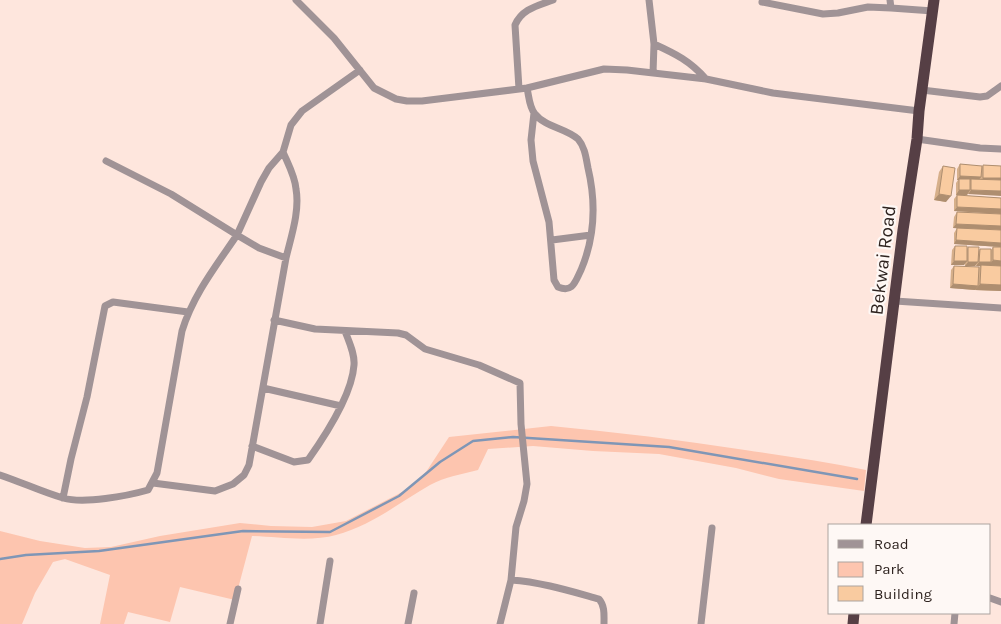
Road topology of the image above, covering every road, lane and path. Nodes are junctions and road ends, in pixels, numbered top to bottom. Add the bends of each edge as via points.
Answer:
1 (296, 0) edge
2 (552, 0) edge
3 (649, 0) edge
4 (890, 0) edge
5 (762, 2) dead end
6 (933, 6) edge
7 (891, 8) junction
8 (654, 44) junction
9 (360, 70) junction
10 (652, 73) junction
11 (706, 79) junction
12 (1001, 86) edge
13 (527, 88) junction
14 (519, 89) junction
15 (922, 90) junction
16 (918, 111) junction
17 (534, 113) junction
18 (917, 139) junction
19 (1001, 149) edge
20 (283, 152) junction
21 (106, 162) dead end
22 (237, 235) junction
23 (591, 235) junction
24 (552, 240) junction
25 (286, 258) junction
26 (895, 301) junction
27 (1001, 308) edge
28 (188, 312) junction
29 (274, 320) junction
30 (346, 331) junction
31 (264, 388) junction
32 (340, 406) junction
33 (252, 446) junction
34 (0, 475) edge
35 (153, 483) junction
36 (63, 498) junction
37 (866, 524) edge
38 (712, 528) dead end
39 (330, 561) dead end
40 (511, 580) junction
41 (238, 590) dead end
42 (414, 593) dead end
43 (230, 624) edge
44 (320, 624) edge
45 (408, 624) edge
46 (500, 624) edge
47 (604, 624) edge
48 (701, 624) edge

1 - 9 street
2 - 14 street via 524,12 515,25
3 - 8 street
4 - 7 street
5 - 7 street via 823,14 868,7
6 - 7 street
6 - 15 highway, Bekwai Road
8 - 10 street
8 - 11 street via 693,65
9 - 14 street via 374,88 407,101
9 - 20 street via 302,111 291,125
10 - 11 street
10 - 13 street via 604,69
11 - 16 street via 773,93
12 - 15 street via 980,97
13 - 14 street
13 - 17 street
15 - 16 highway, Bekwai Road
16 - 18 highway, Bekwai Road
17 - 23 street via 579,140 584,150 593,187
17 - 24 street via 533,161
18 - 19 street
18 - 26 highway, Bekwai Road
20 - 22 street via 261,182
20 - 25 street via 297,200
21 - 22 street via 171,194
22 - 25 street
22 - 28 street via 209,274
23 - 24 street
23 - 24 street via 576,280 571,288 565,290 554,280
25 - 29 street
26 - 27 street
26 - 37 highway, Bekwai Road
28 - 35 street
28 - 36 street via 113,302 105,306
29 - 30 street via 314,329
29 - 31 street
30 - 32 street via 354,365
30 - 40 street via 398,333 425,349 480,365 520,383 527,484 516,527
31 - 32 street
31 - 33 street
32 - 33 street via 308,460 294,462
33 - 35 street via 249,465 234,484 216,490
34 - 36 street
35 - 36 street via 148,490 131,495 79,500
38 - 48 street
39 - 44 street
40 - 46 street
40 - 47 street via 534,582 599,599
41 - 43 street
42 - 45 street

